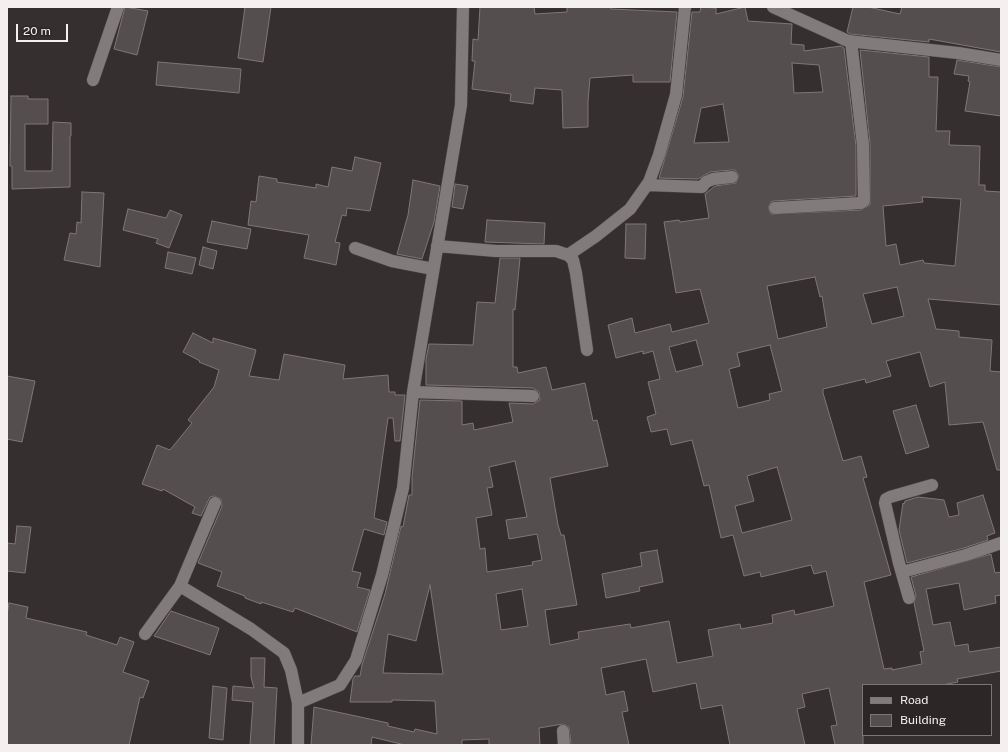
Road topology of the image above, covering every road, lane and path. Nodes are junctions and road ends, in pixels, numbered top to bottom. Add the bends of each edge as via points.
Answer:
1 (118, 7) edge
2 (463, 7) edge
3 (685, 7) edge
4 (777, 8) edge
5 (851, 41) junction
6 (1001, 60) edge
7 (93, 80) dead end
8 (732, 177) dead end
9 (648, 185) junction
10 (775, 208) dead end
11 (437, 246) junction
12 (355, 248) dead end
13 (568, 255) junction
14 (433, 269) junction
15 (587, 350) dead end
16 (413, 392) junction
17 (533, 396) dead end
18 (932, 485) dead end
19 (215, 503) dead end
20 (1001, 543) edge
21 (902, 572) junction
22 (180, 586) junction
23 (909, 598) dead end
24 (144, 634) dead end
25 (298, 703) junction
26 (563, 731) dead end
27 (298, 745) edge
28 (564, 745) edge

1 - 7 street
2 - 11 street via 461,104
3 - 9 street via 676,95 660,155
4 - 5 street
5 - 6 street
5 - 10 street via 863,145 864,201
8 - 9 street via 713,179 702,187
9 - 13 street via 630,209
11 - 13 street via 503,251 556,251
11 - 14 street
12 - 14 street via 392,261
13 - 15 street via 573,260 576,273
14 - 16 street
16 - 17 street
16 - 25 street via 403,488 382,575 356,660 340,685
18 - 21 street via 886,500 885,508
19 - 22 street
20 - 21 street
21 - 23 street
22 - 24 street
22 - 25 street via 251,629 284,653 291,670
25 - 27 street
26 - 28 street

